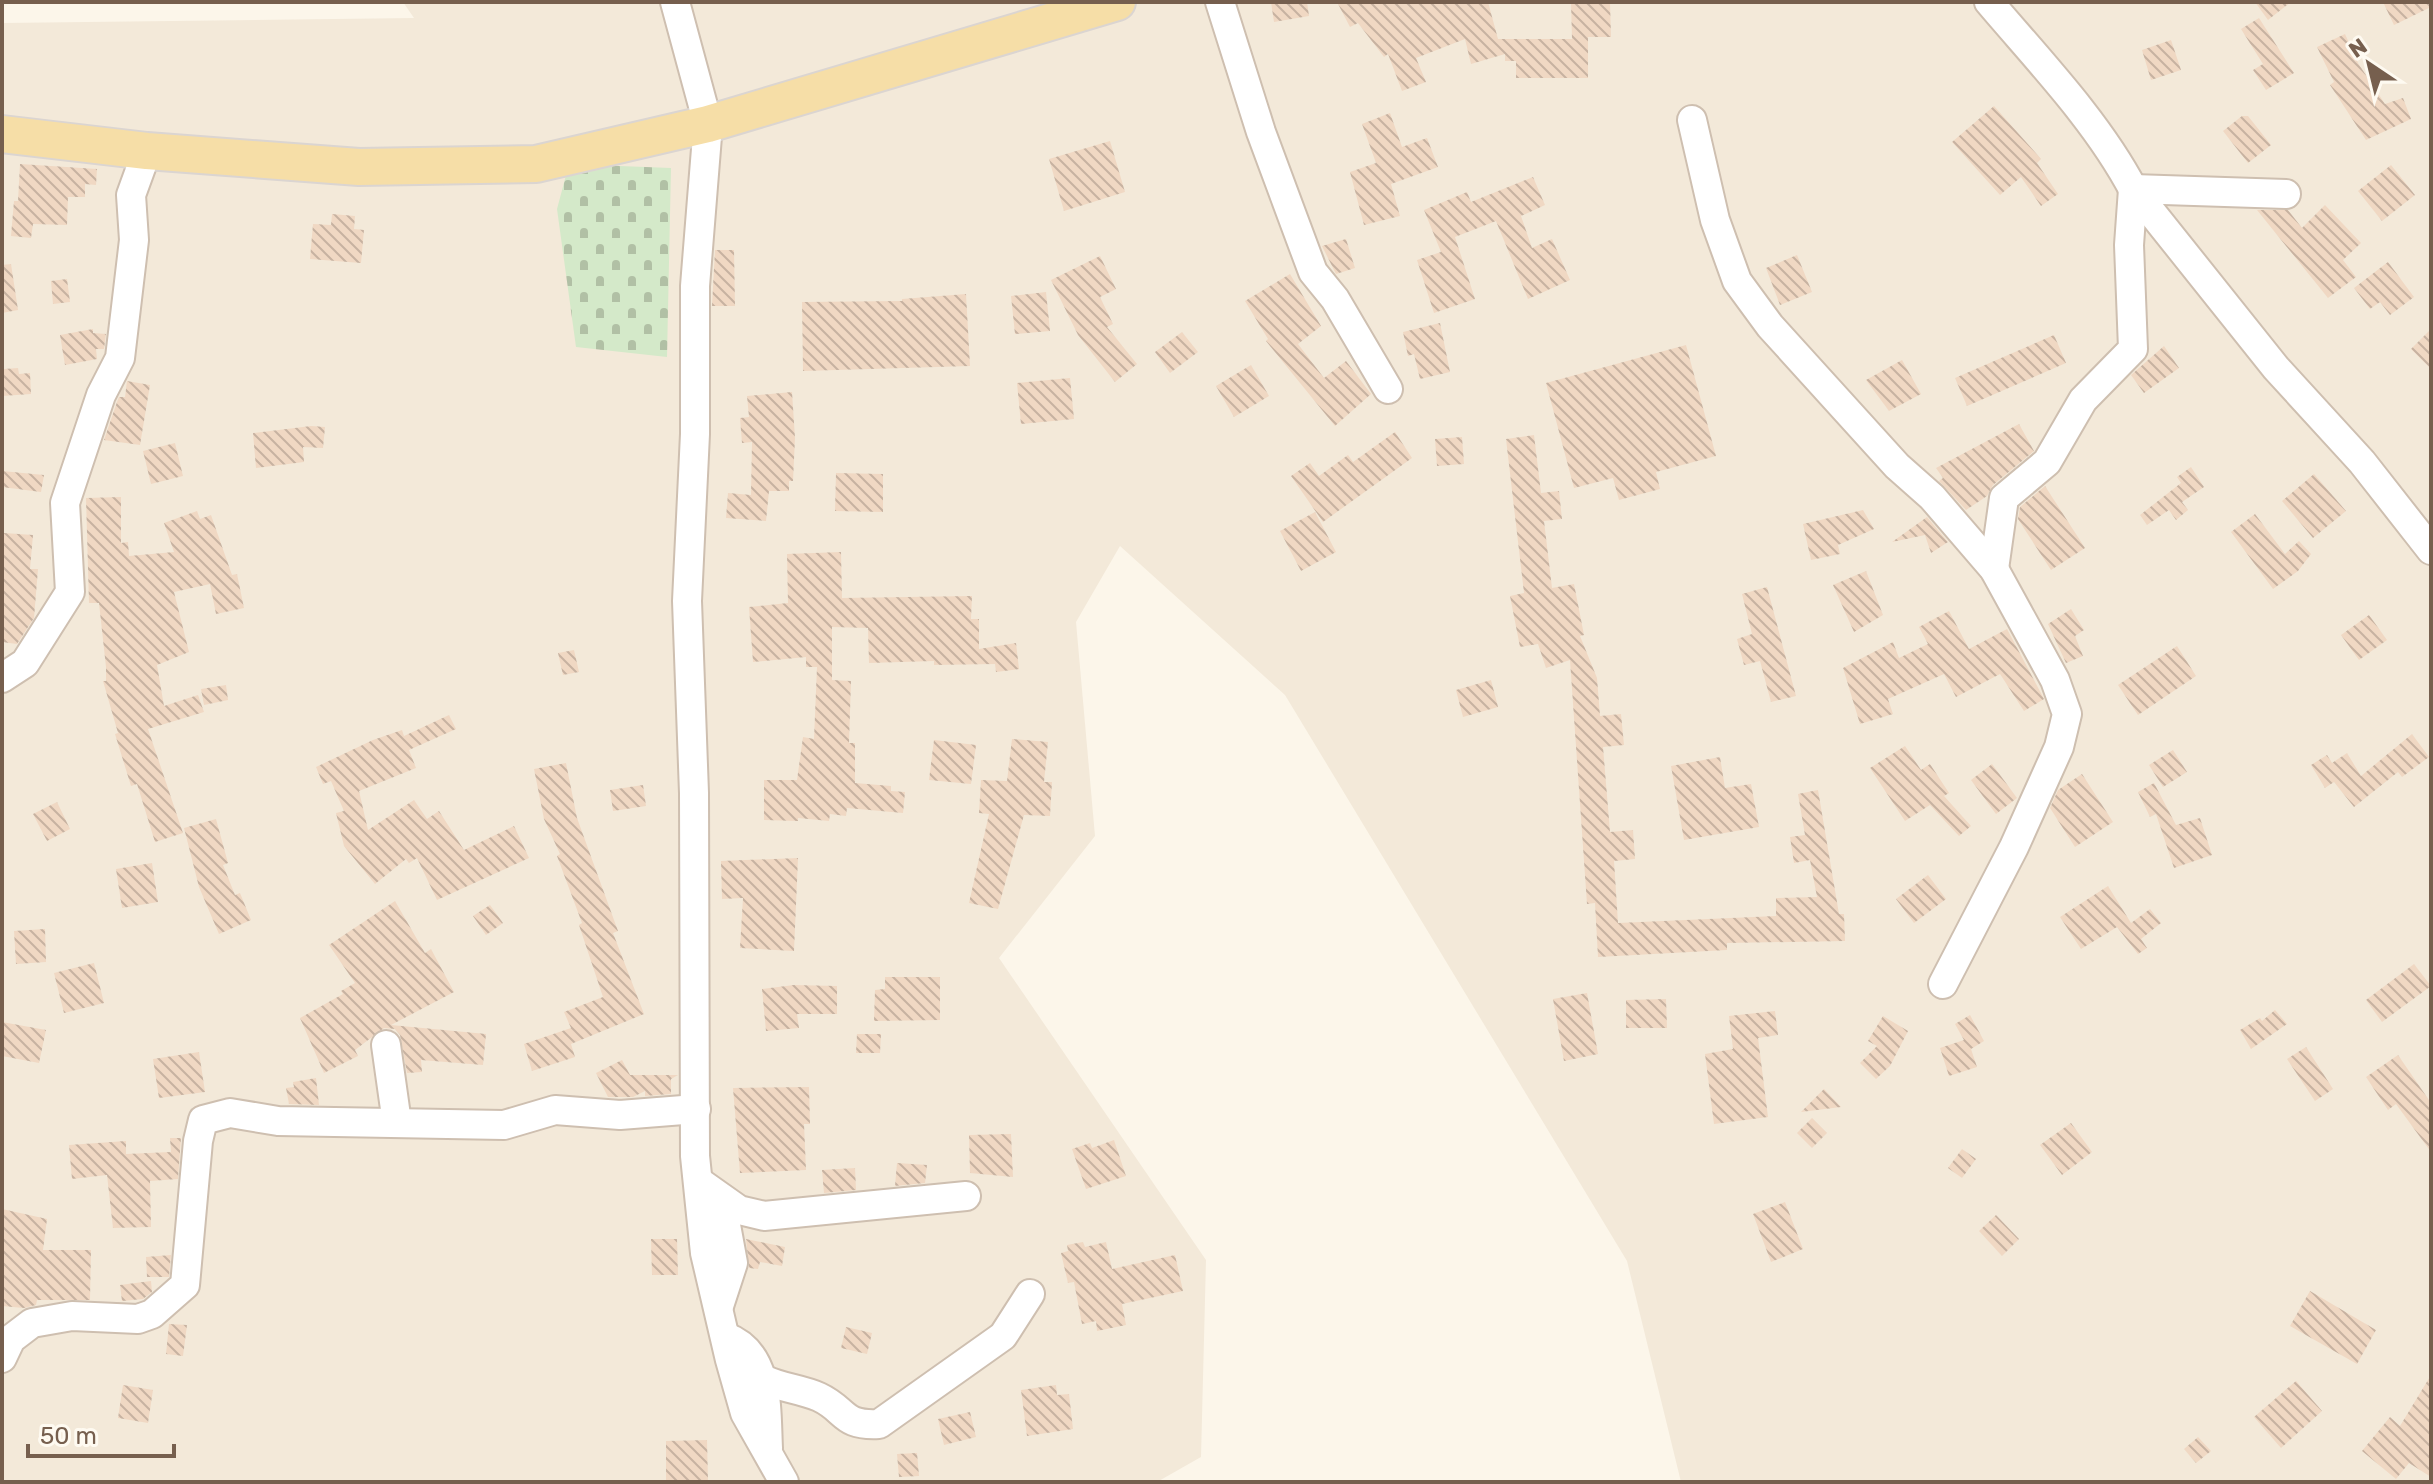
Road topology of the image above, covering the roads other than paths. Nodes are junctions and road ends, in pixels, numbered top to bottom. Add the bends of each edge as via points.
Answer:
1 (675, 2) edge
2 (1117, 2) edge
3 (1220, 2) edge
4 (1989, 2) edge
5 (1692, 120) dead end
6 (708, 124) junction
7 (2, 134) edge
8 (147, 151) junction
9 (2133, 189) junction
10 (2286, 194) dead end
11 (1388, 389) dead end
12 (2431, 550) edge
13 (1994, 569) junction
14 (2, 678) edge
15 (1943, 984) dead end
16 (386, 1045) dead end
17 (696, 1109) junction
18 (397, 1123) junction
19 (698, 1181) junction
20 (966, 1196) dead end
21 (721, 1198) junction
22 (1030, 1294) dead end
23 (719, 1306) junction
24 (726, 1337) junction
25 (2, 1358) edge
26 (765, 1380) junction
27 (768, 1457) junction
28 (784, 1482) edge

1 - 6 street
2 - 6 main road
3 - 11 street via 1313,272
4 - 9 street via 2057,82
5 - 13 street via 1715,220 1737,281 1770,326
6 - 8 main road via 536,164 359,167
6 - 17 street via 695,286 687,601
7 - 8 main road
8 - 14 street via 131,195 134,240 120,358 101,395 65,503 70,592 25,663
9 - 10 street
9 - 12 street
9 - 13 street via 2133,349 2083,400 2047,462 2004,498
13 - 15 street via 2055,680 2067,714 2059,747 2014,847
16 - 18 street
17 - 18 street via 620,1115 555,1110 504,1125
17 - 19 street
18 - 25 street via 278,1121 230,1113 203,1120 185,1285 152,1314 138,1319 64,1316 32,1323 11,1339
19 - 21 street
19 - 23 street via 705,1253
20 - 21 street via 764,1216 739,1210
21 - 23 street via 733,1263
22 - 26 street via 1003,1336 879,1424 856,1425 818,1397
23 - 24 street
24 - 26 street via 742,1342
24 - 27 street via 745,1413
26 - 27 street
27 - 28 street

